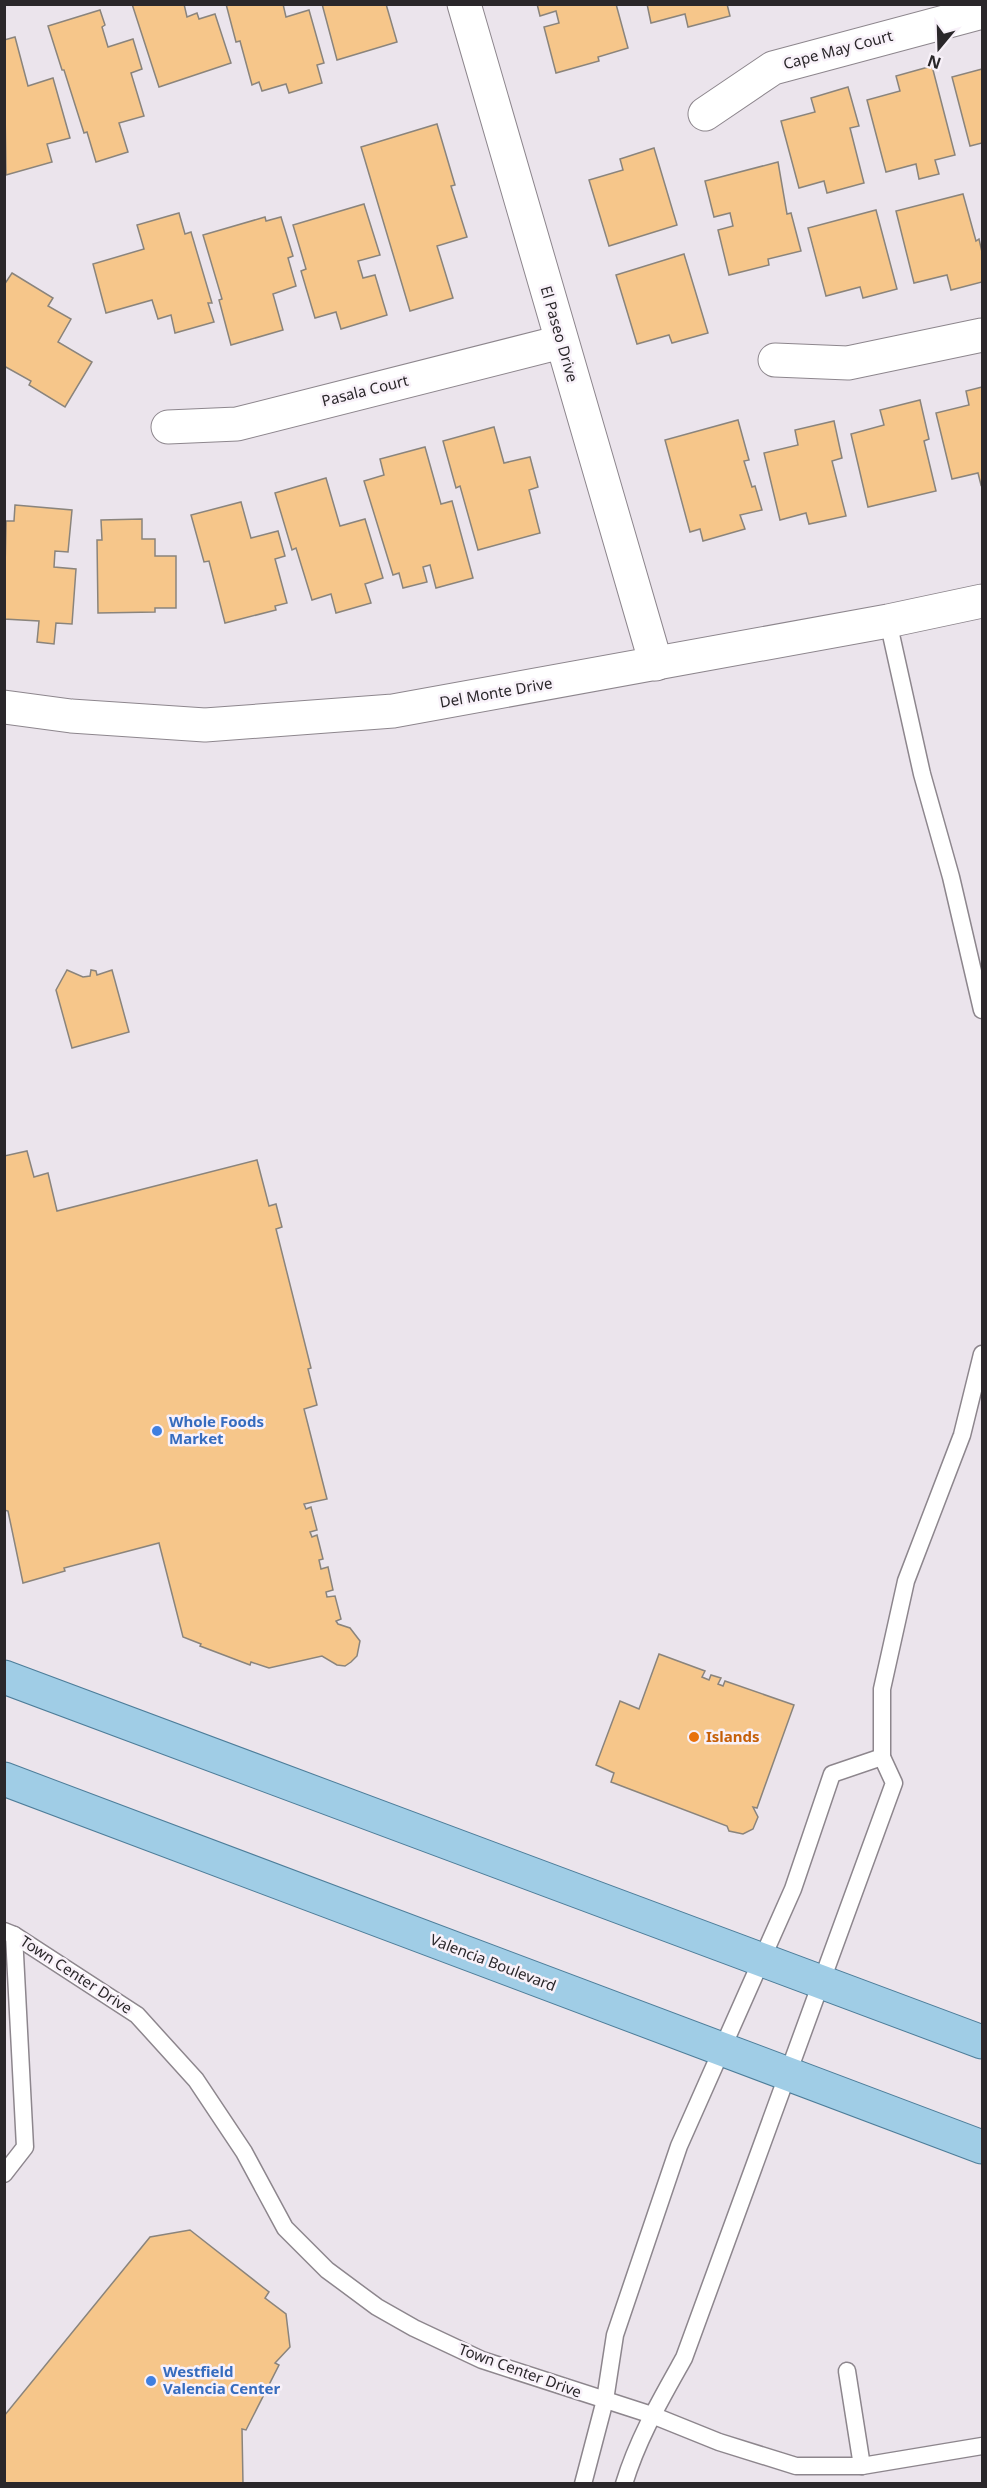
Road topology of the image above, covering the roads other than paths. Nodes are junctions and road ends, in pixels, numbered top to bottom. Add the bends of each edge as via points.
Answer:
1 (464, 4) edge
2 (982, 12) edge
3 (705, 114) dead end
4 (982, 335) edge
5 (561, 342) junction
6 (776, 360) dead end
7 (168, 427) dead end
8 (982, 601) edge
9 (888, 621) junction
10 (656, 664) junction
11 (4, 706) edge
12 (982, 1010) edge
13 (982, 1354) edge
14 (4, 1677) edge
15 (882, 1757) junction
16 (4, 1779) edge
17 (9, 1933) edge
18 (762, 1959) junction
19 (820, 1981) junction
20 (982, 2042) edge
21 (722, 2049) junction
22 (787, 2073) junction
23 (982, 2147) edge
24 (4, 2174) edge
25 (847, 2371) dead end
26 (605, 2400) junction
27 (652, 2415) junction
28 (982, 2446) edge
29 (862, 2466) junction
30 (584, 2484) edge
31 (624, 2484) edge

1 - 5 street, El Paseo Drive
2 - 3 street, Cape May Court via 773,68
4 - 6 street via 848,363
5 - 7 street, Pasala Court via 237,424
5 - 10 street, El Paseo Drive
8 - 9 street, Del Monte Drive
9 - 10 street, Del Monte Drive
9 - 12 lane
10 - 11 street, Del Monte Drive via 393,711 205,725 71,716
13 - 15 lane via 962,1435 906,1581 882,1689
14 - 18 main road
15 - 18 lane via 832,1774 793,1889
15 - 19 lane via 894,1783
16 - 21 main road, Valencia Boulevard
17 - 24 lane via 25,2147
17 - 26 lane, Town Center Drive via 137,2014 196,2080 244,2152 285,2228 327,2270 386,2312 482,2360
18 - 19 main road
18 - 21 lane
19 - 20 main road
19 - 22 lane
21 - 22 main road, Valencia Boulevard
21 - 26 lane via 679,2146 626,2302 615,2335
22 - 23 main road, Valencia Boulevard
22 - 27 lane via 684,2358
25 - 29 lane
26 - 27 lane, Town Center Drive
26 - 30 lane
27 - 29 lane, Town Center Drive via 719,2442 796,2466
27 - 31 lane
28 - 29 lane, Town Center Drive

